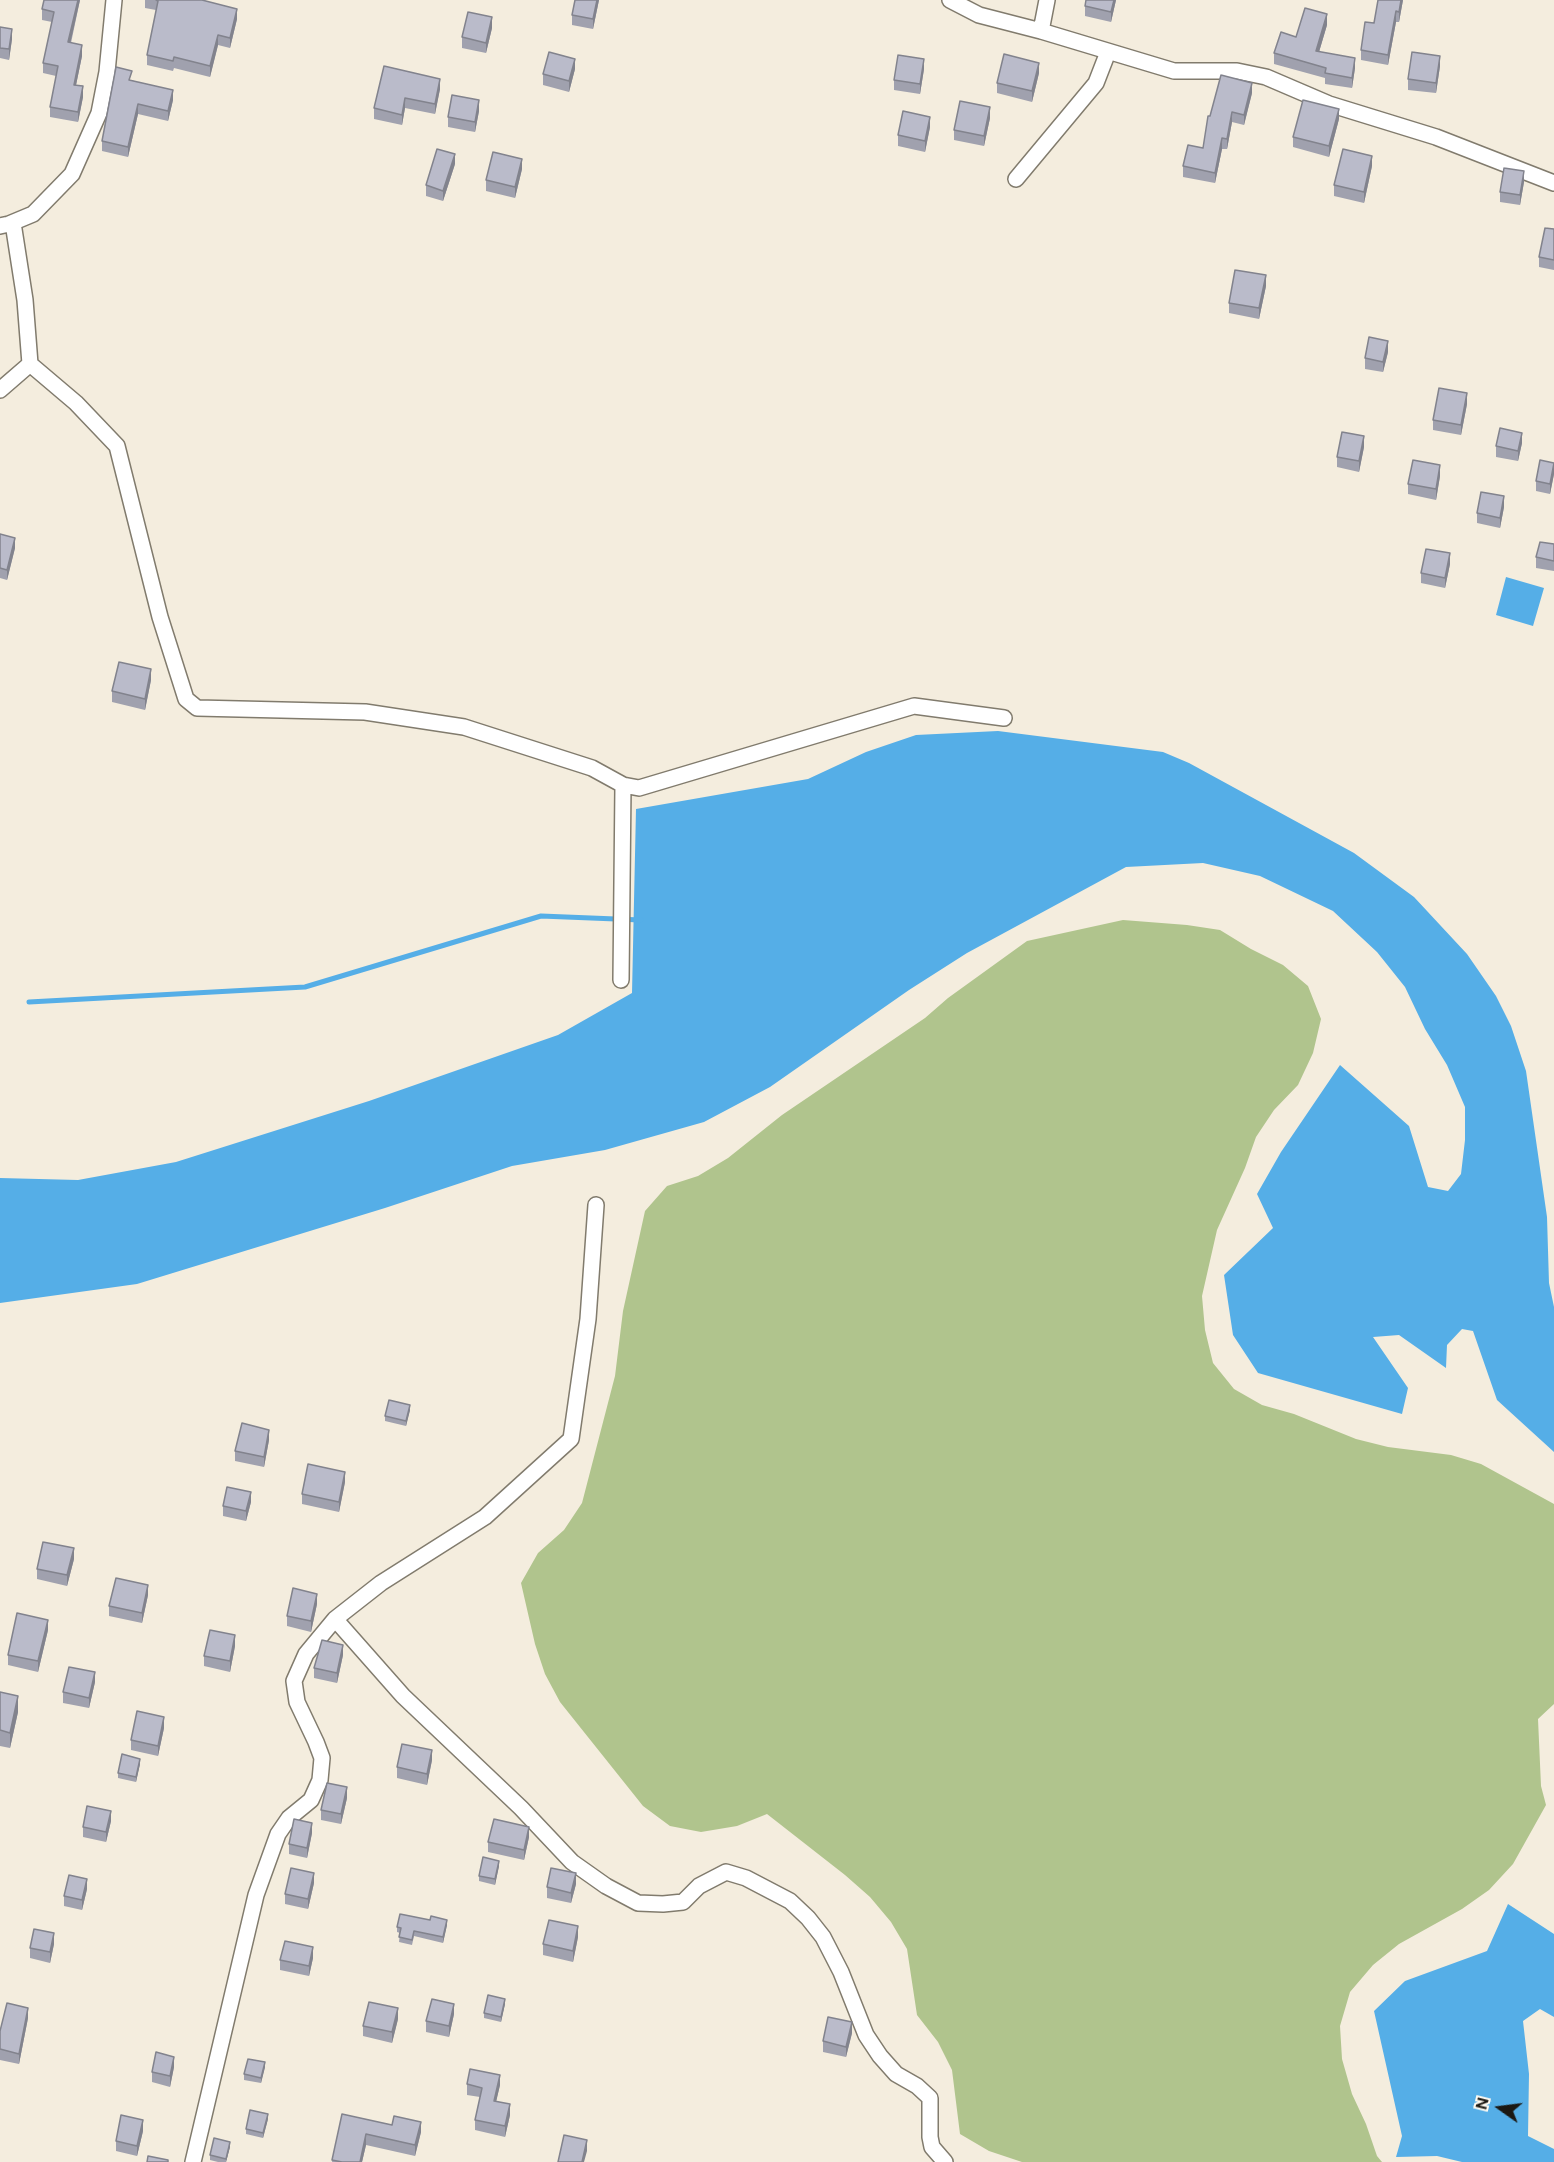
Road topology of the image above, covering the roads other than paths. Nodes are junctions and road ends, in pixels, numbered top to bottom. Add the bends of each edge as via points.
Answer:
1 (114, 0) edge
2 (950, 0) edge
3 (1047, 0) edge
4 (1041, 31) junction
5 (1108, 52) junction
6 (1016, 179) dead end
7 (1554, 183) edge
8 (7, 224) edge
9 (30, 364) junction
10 (0, 390) edge
11 (1004, 718) dead end
12 (623, 784) junction
13 (621, 980) dead end
14 (596, 1205) dead end
15 (335, 1619) junction
16 (193, 2162) edge
17 (945, 2162) edge

1 - 8 street via 99,112 72,174 33,214
2 - 4 street via 979,15
3 - 4 street
4 - 5 street
5 - 6 street via 1096,83
5 - 7 street via 1174,71 1237,71 1266,77 1329,104 1436,137
8 - 9 street via 25,300
9 - 10 street
9 - 12 street via 76,403 117,446 163,628 186,699 197,708 366,712 464,727 592,768
11 - 12 street via 914,706 639,788
12 - 13 street
14 - 15 street via 588,1319 571,1439 485,1517 381,1583
15 - 16 street via 306,1654 294,1681 297,1702 322,1758 320,1780 312,1800 289,1818 278,1834 256,1894
15 - 17 street via 403,1696 572,1862 606,1886 638,1903 683,1902 699,1886 726,1872 746,1878 796,1906 823,1937 866,2035 880,2056 896,2074 930,2098 932,2147

